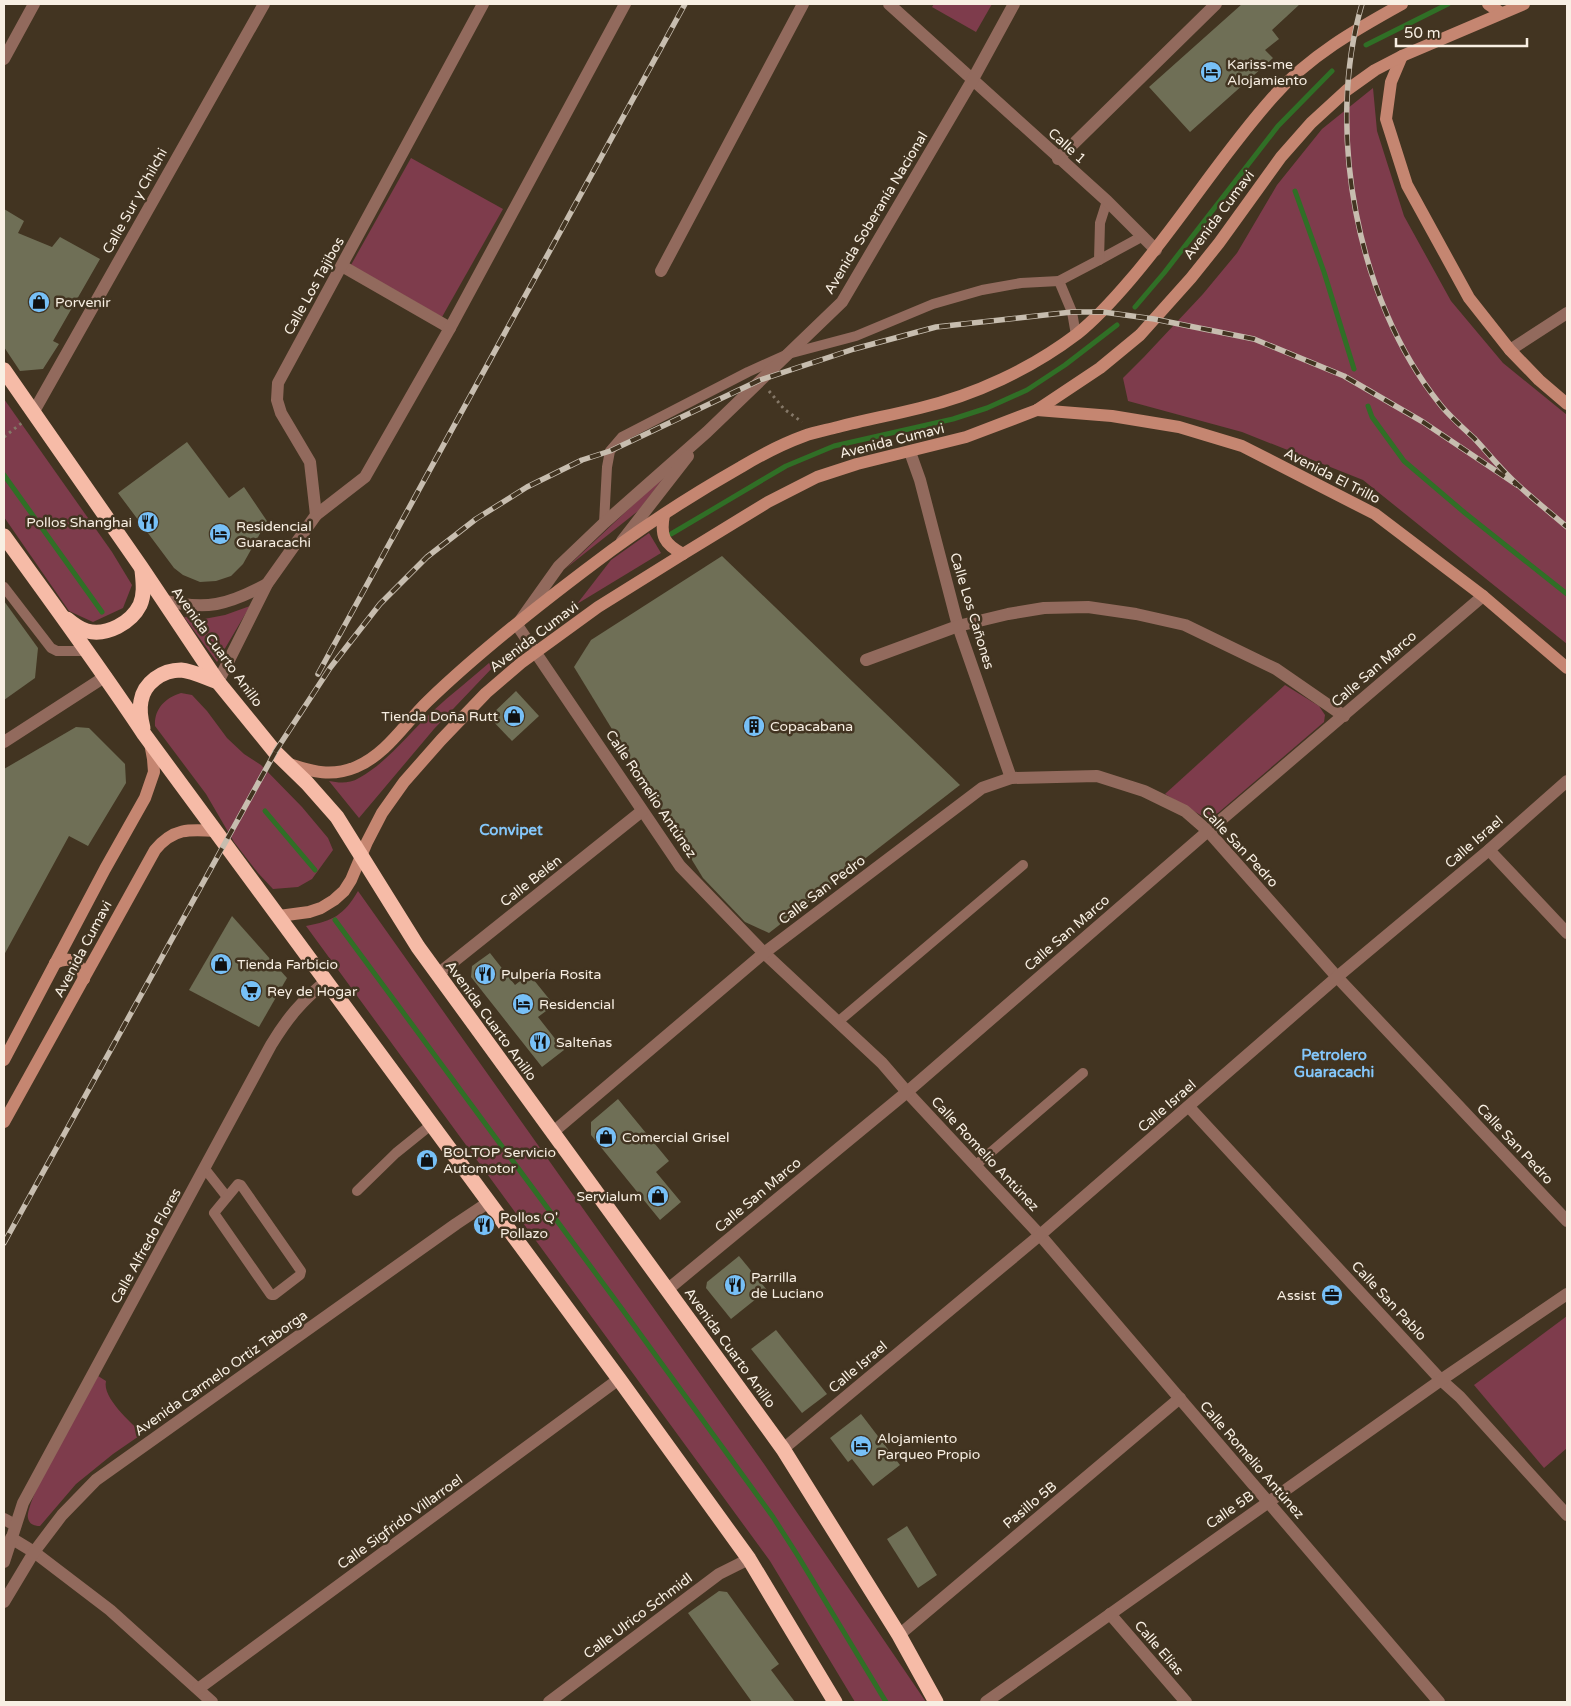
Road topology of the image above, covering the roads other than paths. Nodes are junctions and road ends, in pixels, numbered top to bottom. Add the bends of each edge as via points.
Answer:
1 (34, 4) edge
2 (264, 4) edge
3 (483, 4) edge
4 (626, 4) edge
5 (803, 4) edge
6 (889, 4) edge
7 (1014, 4) edge
8 (1216, 4) edge
9 (1402, 4) edge
10 (1488, 4) edge
11 (1524, 4) edge
12 (1501, 13) junction
13 (1402, 56) junction
14 (4, 59) edge
15 (973, 79) junction
16 (1058, 159) junction
17 (1107, 201) junction
18 (1143, 236) junction
19 (1156, 250) junction
20 (1100, 260) junction
21 (342, 266) junction
22 (661, 271) dead end
23 (1060, 282) junction
24 (1567, 312) edge
25 (450, 328) junction
26 (1076, 335) junction
27 (1510, 350) junction
28 (788, 354) junction
29 (4, 370) edge
30 (1567, 404) edge
31 (1037, 410) junction
32 (33, 413) junction
33 (707, 432) junction
34 (910, 452) junction
35 (316, 515) junction
36 (664, 515) junction
37 (604, 522) junction
38 (4, 536) edge
39 (618, 546) junction
40 (683, 554) junction
41 (141, 567) junction
42 (267, 584) junction
43 (4, 587) edge
44 (1483, 596) junction
45 (162, 600) junction
46 (61, 615) junction
47 (517, 625) junction
48 (958, 626) junction
49 (86, 650) junction
50 (537, 652) junction
51 (866, 660) dead end
52 (1567, 668) edge
53 (106, 676) junction
54 (218, 682) junction
55 (1344, 716) junction
56 (146, 737) junction
57 (4, 742) edge
58 (286, 763) junction
59 (1012, 778) junction
60 (1567, 781) edge
61 (642, 811) junction
62 (216, 831) junction
63 (1208, 831) junction
64 (1488, 850) junction
65 (361, 856) junction
66 (1024, 865) dead end
67 (279, 916) junction
68 (1567, 933) edge
69 (764, 953) junction
70 (55, 963) junction
71 (438, 974) junction
72 (1337, 977) junction
73 (84, 979) junction
74 (326, 981) junction
75 (839, 1021) junction
76 (4, 1060) edge
77 (1083, 1073) dead end
78 (907, 1092) junction
79 (1189, 1107) junction
80 (4, 1122) edge
81 (432, 1124) junction
82 (552, 1133) junction
83 (976, 1166) junction
84 (205, 1169) junction
85 (356, 1191) dead end
86 (227, 1197) junction
87 (489, 1202) junction
88 (1567, 1221) edge
89 (1040, 1235) junction
90 (667, 1290) junction
91 (1567, 1294) edge
92 (619, 1379) junction
93 (1441, 1380) junction
94 (1180, 1398) junction
95 (783, 1449) junction
96 (1268, 1501) junction
97 (1567, 1515) edge
98 (9, 1522) edge
99 (11, 1538) junction
100 (34, 1552) junction
101 (749, 1559) junction
102 (4, 1562) edge
103 (4, 1602) edge
104 (1110, 1614) junction
105 (899, 1634) junction
106 (198, 1689) junction
107 (212, 1702) edge
108 (549, 1702) edge
109 (835, 1702) edge
110 (936, 1702) edge
111 (986, 1702) edge
112 (1186, 1702) edge
113 (1439, 1702) edge

1 - 14 street
2 - 32 street, Calle Sur y Chilchi
3 - 21 street, Calle Los Tajibos
4 - 25 street
5 - 22 street
6 - 15 street, Calle 1
7 - 15 street, Avenida Soberanía Nacional
8 - 16 street
9 - 19 main road, Avenida Cumavi via 1324,50 1298,72 1272,98
10 - 12 main road
11 - 12 main road, Avenida Cumavi
12 - 13 main road, Avenida Cumavi
13 - 27 main road via 1391,82 1386,119 1407,185 1469,298
13 - 31 main road, Avenida Cumavi via 1375,70 1311,123 1281,157 1191,278 1140,335 1100,368
15 - 16 street, Calle 1
15 - 28 street, Avenida Soberanía Nacional via 842,302
16 - 17 street, Calle 1
17 - 18 street, Calle 1
17 - 20 lane via 1100,224
18 - 19 street, Calle 1
18 - 20 lane
19 - 26 main road, Avenida Cumavi via 1103,312
20 - 23 lane
21 - 25 street
21 - 35 street, Calle Los Tajibos via 278,383 277,400 281,413 310,462
23 - 26 lane via 1072,312
23 - 28 lane via 1021,283 982,290 933,304 856,336
24 - 27 street
25 - 35 street via 365,478
26 - 36 main road, Avenida Cumavi via 1027,367 983,387 924,407 805,435 708,485
27 - 30 main road
28 - 33 street, Avenida Soberanía Nacional
28 - 37 lane via 622,436 610,451
29 - 32 highway, Avenida Cuarto Anillo
31 - 34 main road, Avenida Cumavi via 966,437
31 - 44 main road, Avenida El Trillo via 1112,416 1179,427 1242,446 1375,514
32 - 41 highway, Avenida Cuarto Anillo
33 - 37 street, Avenida Soberanía Nacional
33 - 39 street, Avenida Soberanía Nacional
34 - 40 main road, Avenida Cumavi via 817,477 768,502
34 - 48 street, Calle Los Cañones
35 - 42 street
36 - 39 main road, Avenida Cumavi
36 - 40 main road via 664,539
37 - 47 street, Avenida Soberanía Nacional via 558,566
38 - 46 highway
39 - 47 main road, Avenida Cumavi
40 - 50 main road, Avenida Cumavi via 598,608
41 - 45 highway, Avenida Cuarto Anillo
41 - 46 highway via 140,605 122,624 111,630 88,631
42 - 45 street via 241,598 222,603 192,606
42 - 54 street
43 - 49 lane via 51,648 56,651
44 - 52 main road, Avenida El Trillo
44 - 55 street, Calle San Marco
45 - 54 highway, Avenida Cuarto Anillo
46 - 49 highway
47 - 50 street, Calle Romelio Antúnez
47 - 58 main road, Avenida Cumavi via 428,701 371,759 331,774
48 - 51 street
48 - 55 street via 1044,608 1088,607 1184,625 1276,668
48 - 59 street, Calle Los Cañones
49 - 53 highway
50 - 61 street, Calle Romelio Antúnez
50 - 65 main road, Avenida Cumavi via 486,693 404,782 382,813
53 - 56 highway
53 - 57 street
54 - 56 highway via 180,670 156,678 148,685 141,701
54 - 58 highway, Avenida Cuarto Anillo
55 - 63 street, Calle San Marco
56 - 62 highway
56 - 70 main road, Avenida Cumavi via 154,759 154,772 145,798
58 - 65 highway, Avenida Cuarto Anillo via 337,817
59 - 63 street, Calle San Pedro via 1097,776 1144,791 1185,811
59 - 69 street, Calle San Pedro via 982,788
60 - 64 street, Calle Israel
61 - 69 street, Calle Romelio Antúnez via 680,866
61 - 71 street, Calle Belén
62 - 67 highway
62 - 73 main road, Avenida Cumavi via 184,830 160,843
63 - 72 street, Calle San Pedro
63 - 78 street, Calle San Marco
64 - 68 street
64 - 72 street, Calle Israel
65 - 67 main road, Avenida Cumavi via 351,880 334,900 309,912
65 - 71 highway, Avenida Cuarto Anillo via 402,924
66 - 75 lane
67 - 74 highway
69 - 75 street, Calle Romelio Antúnez
69 - 82 street, Calle San Pedro
70 - 73 main road via 61,960 75,962 84,972
70 - 76 main road, Avenida Cumavi
71 - 82 highway, Avenida Cuarto Anillo
72 - 79 street, Calle Israel
72 - 88 street, Calle San Pedro
73 - 80 main road, Avenida Cumavi
74 - 81 highway
74 - 84 street, Calle Alfredo Flores via 292,1012 281,1028
75 - 78 street, Calle Romelio Antúnez
77 - 83 lane
78 - 83 street, Calle Romelio Antúnez
78 - 90 street, Calle San Marco
79 - 89 street, Calle Israel
79 - 93 street, Calle San Pablo
81 - 85 lane
81 - 87 highway
82 - 90 highway, Avenida Cuarto Anillo
83 - 89 street, Calle Romelio Antúnez
84 - 86 lane
84 - 98 street, Calle Alfredo Flores via 23,1503
86 - 86 lane via 214,1214 274,1295 301,1271 241,1185 238,1184
87 - 92 highway
87 - 100 street, Avenida Carmelo Ortiz Taborga via 96,1480 62,1515
89 - 94 street, Calle Romelio Antúnez
89 - 95 street, Calle Israel
90 - 95 highway, Avenida Cuarto Anillo
91 - 93 street, Calle 5B
92 - 101 highway
92 - 106 street, Calle Sigfrido Villarroel
93 - 96 street, Calle 5B
93 - 97 street, Calle San Pablo
94 - 96 street, Calle Romelio Antúnez
94 - 105 street, Pasillo 5B
95 - 105 highway, Avenida Cuarto Anillo
96 - 104 street, Calle 5B
96 - 113 street, Calle Romelio Antúnez
98 - 99 street, Calle Alfredo Flores
99 - 100 street
99 - 102 street, Calle Alfredo Flores
100 - 103 street, Avenida Carmelo Ortiz Taborga
100 - 106 street via 110,1610
101 - 108 street, Calle Ulrico Schmidl via 719,1574
101 - 109 highway
104 - 111 street, Calle 5B
104 - 112 street, Calle Elías
105 - 110 highway, Avenida Cuarto Anillo
106 - 107 street

